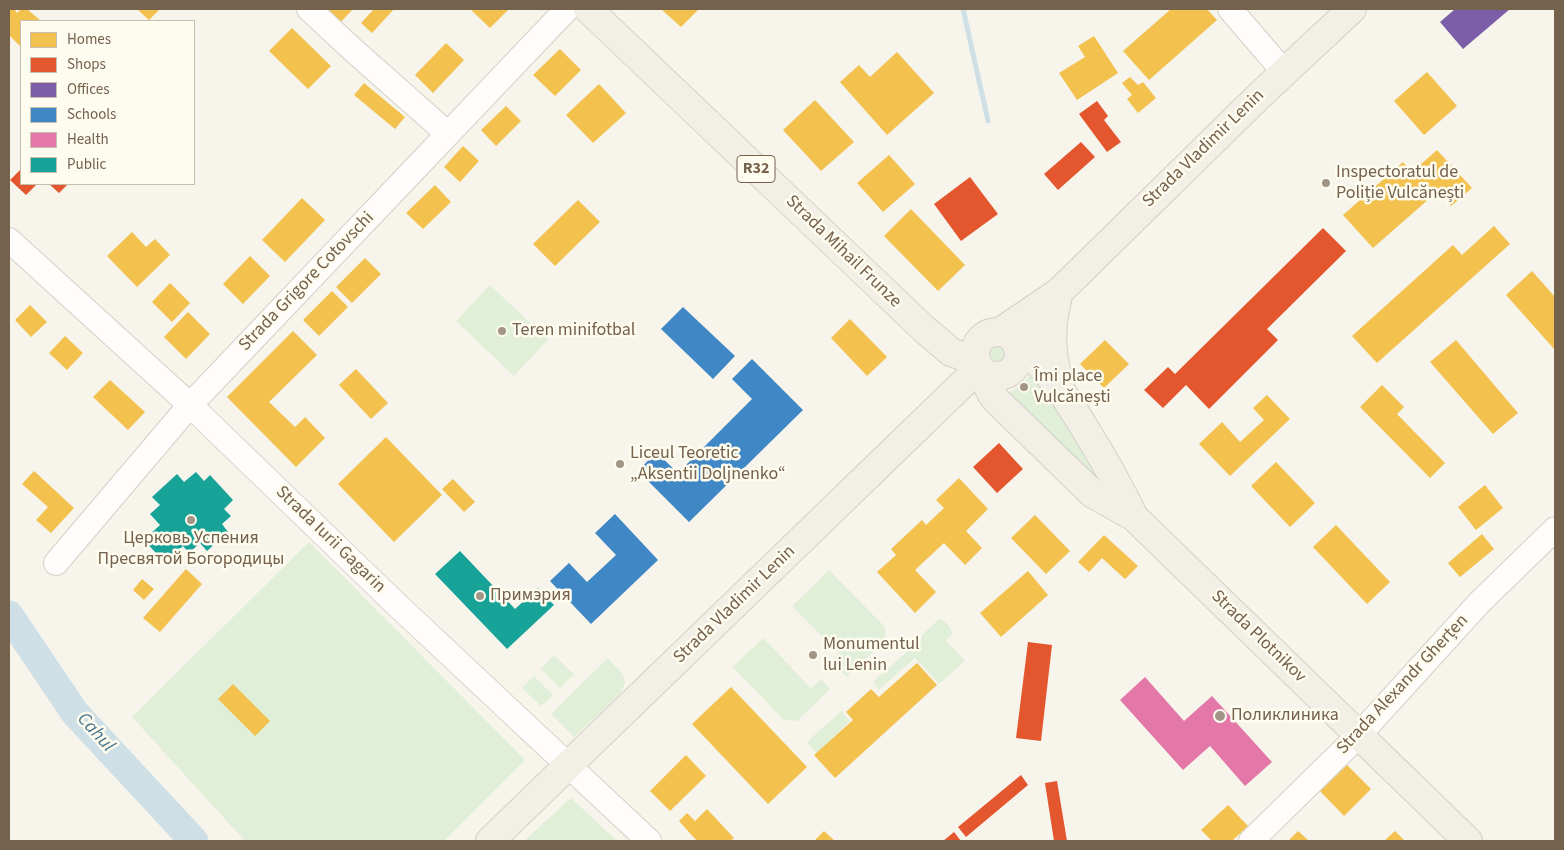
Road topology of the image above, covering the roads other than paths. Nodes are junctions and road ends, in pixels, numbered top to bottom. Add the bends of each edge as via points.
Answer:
1 (309, 9) edge
2 (567, 9) edge
3 (588, 9) edge
4 (1230, 9) edge
5 (1352, 9) edge
6 (1284, 72) junction
7 (448, 134) junction
8 (9, 240) edge
9 (1059, 292) junction
10 (991, 350) junction
11 (1066, 398) junction
12 (190, 405) junction
13 (1134, 517) junction
14 (1555, 529) edge
15 (56, 563) dead end
16 (1359, 735) junction
17 (569, 766) junction
18 (490, 841) edge
19 (649, 841) edge
20 (1252, 841) edge
21 (1468, 841) edge

1 - 7 street
2 - 7 street, Strada Grigore Cotovschi
3 - 10 main road, Strada Mihail Frunze / R32 via 951,352
4 - 6 street
5 - 6 main road, Strada Vladimir Lenin
6 - 9 main road, Strada Vladimir Lenin
7 - 12 street, Strada Grigore Cotovschi
8 - 12 street, Strada Iurii Gagarin
9 - 10 main road, Strada Vladimir Lenin
9 - 11 main road via 1051,339 1057,374
10 - 11 main road, Strada Plotnikov via 1037,361
10 - 13 main road, Strada Plotnikov via 991,393 996,400 1093,494
10 - 17 main road, Strada Vladimir Lenin
11 - 13 main road, Strada Plotnikov
12 - 15 street, Strada Grigore Cotovschi
12 - 17 street, Strada Iurii Gagarin
13 - 16 main road, Strada Plotnikov
14 - 16 street, Strada Alexandr Gherțen via 1479,603
16 - 20 street, Strada Alexandr Gherțen
16 - 21 main road, Strada Plotnikov
17 - 18 main road, Strada Vladimir Lenin
17 - 19 street, Strada Iurii Gagarin

